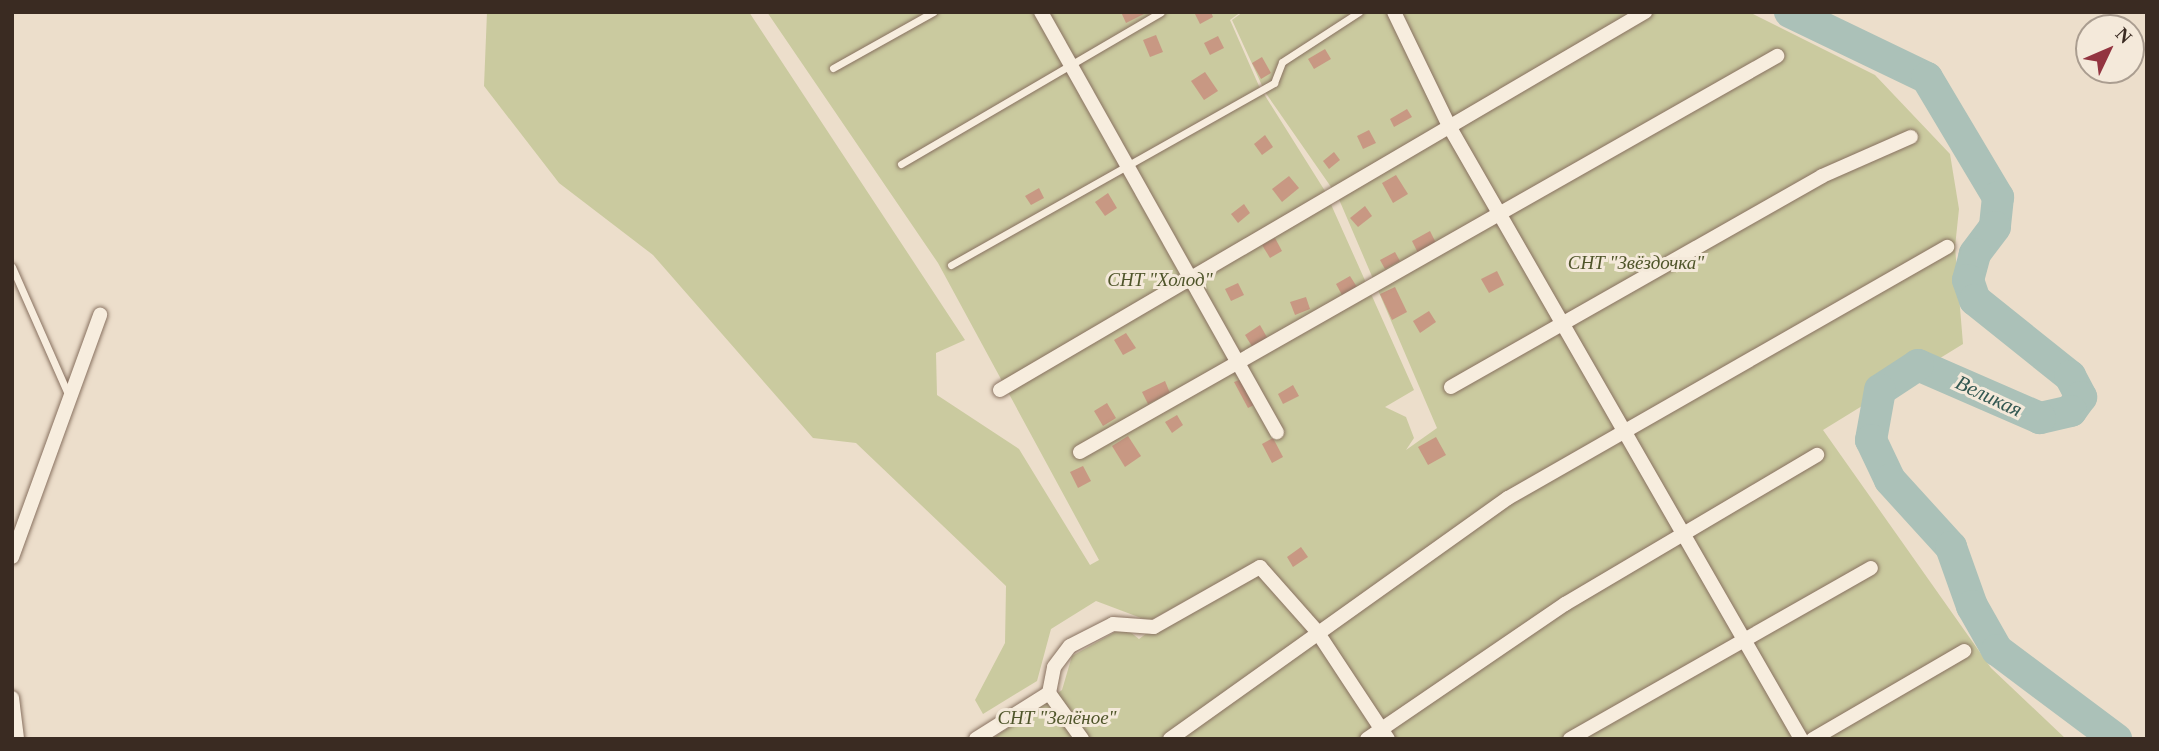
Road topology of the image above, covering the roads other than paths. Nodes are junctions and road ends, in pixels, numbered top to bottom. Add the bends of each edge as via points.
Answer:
1 (933, 12) edge
2 (1041, 12) edge
3 (1161, 12) edge
4 (1359, 12) edge
5 (1394, 12) edge
6 (1645, 12) edge
7 (1777, 56) dead end
8 (1071, 64) junction
9 (833, 68) dead end
10 (1449, 126) junction
11 (1911, 137) dead end
12 (1126, 163) junction
13 (901, 164) dead end
14 (1501, 214) junction
15 (1947, 247) dead end
16 (951, 265) dead end
17 (12, 267) edge
18 (1191, 279) junction
19 (100, 315) dead end
20 (1564, 323) junction
21 (1236, 360) junction
22 (1451, 387) dead end
23 (1000, 390) dead end
24 (69, 397) junction
25 (1622, 428) junction
26 (1277, 432) dead end
27 (1080, 452) dead end
28 (1817, 455) dead end
29 (1686, 533) junction
30 (12, 556) edge
31 (1871, 568) dead end
32 (1317, 630) junction
33 (1746, 639) junction
34 (1964, 652) dead end
35 (1049, 693) junction
36 (12, 698) edge
37 (14, 720) edge
38 (1385, 734) edge
39 (17, 739) edge
40 (976, 739) edge
41 (1082, 739) edge
42 (1170, 739) edge
43 (1367, 739) edge
44 (1570, 739) edge
45 (1801, 739) edge
46 (1813, 739) edge

1 - 9 lane
2 - 8 street
3 - 8 lane
4 - 12 lane via 1282,62 1274,83
5 - 10 street
6 - 10 street
7 - 14 street
8 - 12 street
8 - 13 lane
10 - 14 street
10 - 18 street
11 - 20 street via 1822,176
12 - 16 lane
12 - 18 street
14 - 20 street
14 - 21 street
15 - 25 street
17 - 24 lane
18 - 21 street
18 - 23 street
19 - 24 street
20 - 22 street
20 - 25 street
21 - 26 street
21 - 27 street
24 - 30 street
25 - 29 street
25 - 32 street
28 - 29 street
29 - 33 street
29 - 38 street via 1565,604
31 - 33 street
32 - 35 street via 1260,568 1154,627 1113,624 1070,646 1054,667
32 - 38 street
32 - 42 street
33 - 44 street
33 - 45 street
34 - 46 street
35 - 40 street
35 - 41 street
36 - 37 street
37 - 39 street
38 - 43 street

